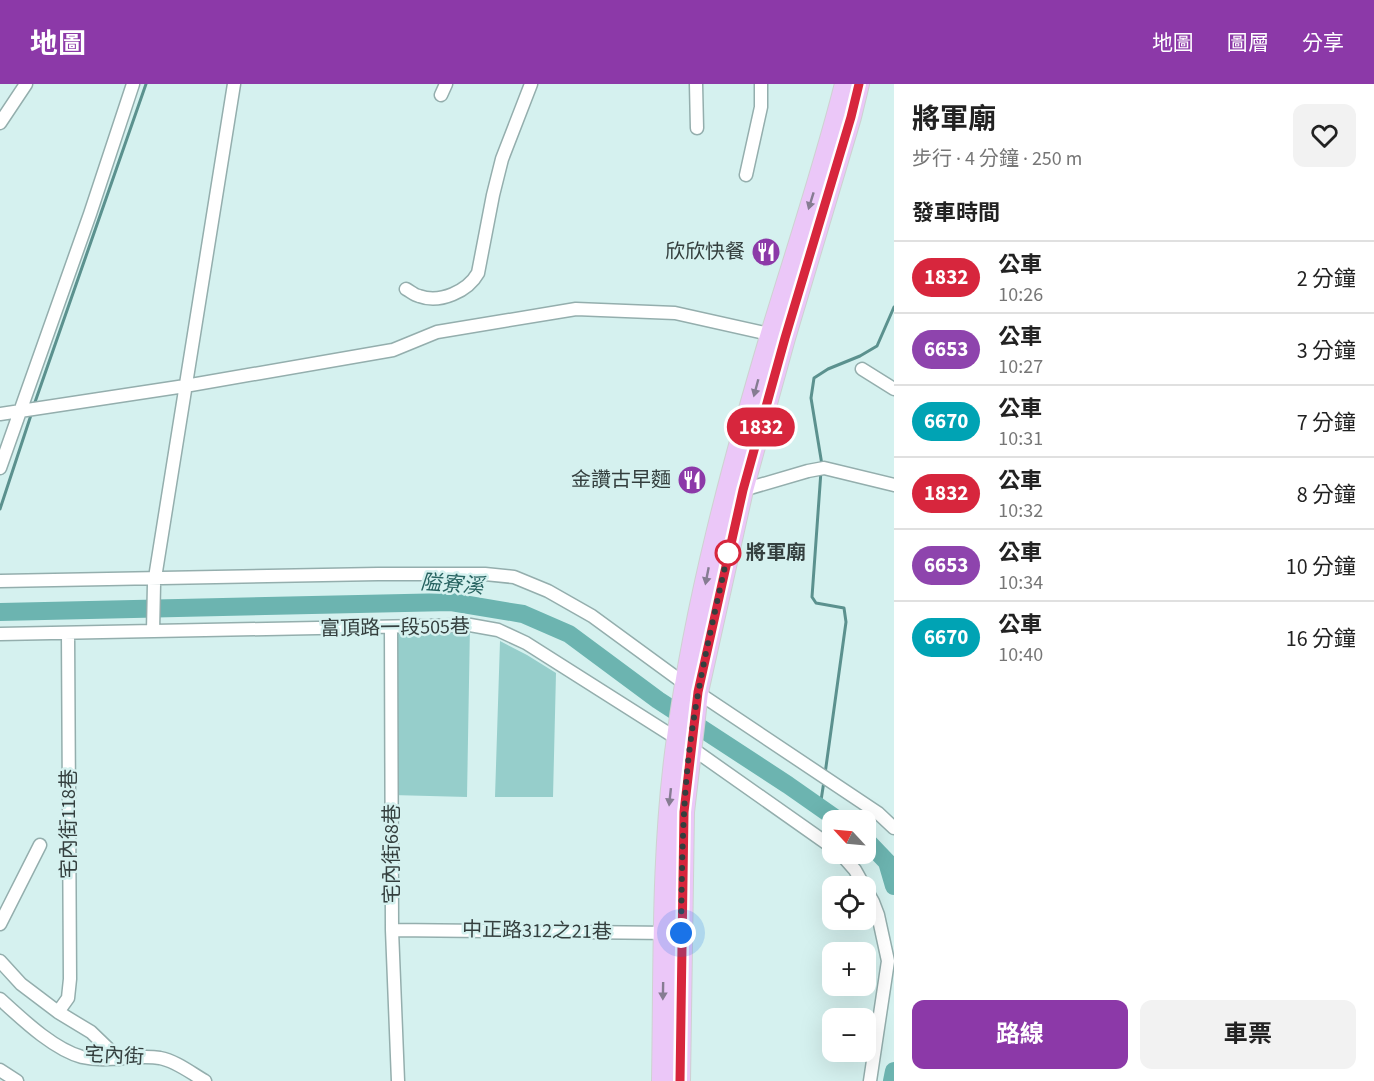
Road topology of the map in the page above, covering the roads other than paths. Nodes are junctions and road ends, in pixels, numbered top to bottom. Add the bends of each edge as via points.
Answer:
1 (26, 84) edge
2 (133, 84) edge
3 (234, 84) edge
4 (531, 84) edge
5 (696, 84) edge
6 (761, 84) edge
7 (845, 84) edge
8 (859, 84) edge
9 (0, 123) edge
10 (697, 128) dead end
11 (746, 174) dead end
12 (406, 289) dead end
13 (778, 336) junction
14 (862, 369) dead end
15 (185, 386) junction
16 (894, 389) edge
17 (26, 410) junction
18 (0, 414) edge
19 (0, 468) edge
20 (894, 485) edge
21 (736, 488) junction
22 (0, 581) edge
23 (155, 582) junction
24 (391, 627) junction
25 (153, 628) junction
26 (68, 633) junction
27 (0, 634) edge
28 (692, 688) junction
29 (683, 743) junction
30 (894, 828) edge
31 (822, 840) edge
32 (40, 845) dead end
33 (850, 864) edge
34 (0, 924) edge
35 (392, 930) junction
36 (673, 933) junction
37 (0, 961) edge
38 (0, 999) edge
39 (58, 1012) junction
40 (119, 1059) junction
41 (0, 1070) edge
42 (17, 1081) edge
43 (205, 1081) edge
44 (398, 1081) edge
45 (662, 1081) edge
46 (680, 1081) edge
47 (870, 1081) edge

1 - 9 street
2 - 17 street
3 - 15 street
4 - 12 street via 502,159 478,273 472,284 435,299 419,297
5 - 10 street
6 - 11 street via 761,107
7 -> 13 main road
8 - 13 main road
13 - 15 street via 675,313 576,309 437,332 393,350
13 - 21 main road
14 - 16 street
15 - 17 street
15 - 23 street
17 - 18 street
17 - 19 street
20 - 21 street via 824,468
21 - 28 main road
22 - 23 street
23 - 25 street
23 - 28 street via 378,574 514,577 592,616
24 - 25 street, 富頂路一段505巷
24 - 29 street, 富頂路一段505巷 via 470,625 498,630 526,643
24 - 35 street, 宅內街68巷
25 - 26 street, 富頂路一段505巷
26 - 27 street, 富頂路一段505巷
26 - 39 street, 宅內街118巷 via 70,979 68,998
28 - 29 main road
28 - 30 street via 878,813
29 - 31 street, 富頂路一段505巷
29 - 36 main road via 684,812
32 - 34 street
33 - 47 street via 873,902 888,961
35 - 36 street, 中正路312之21巷
35 - 44 street, 宅內街68巷
36 -> 45 main road
36 - 46 main road
37 - 39 street via 21,984
38 - 40 street, 宅內街 via 28,1024 79,1056
39 - 40 street via 91,1032
40 - 43 street, 宅內街 via 160,1058
41 - 42 street

